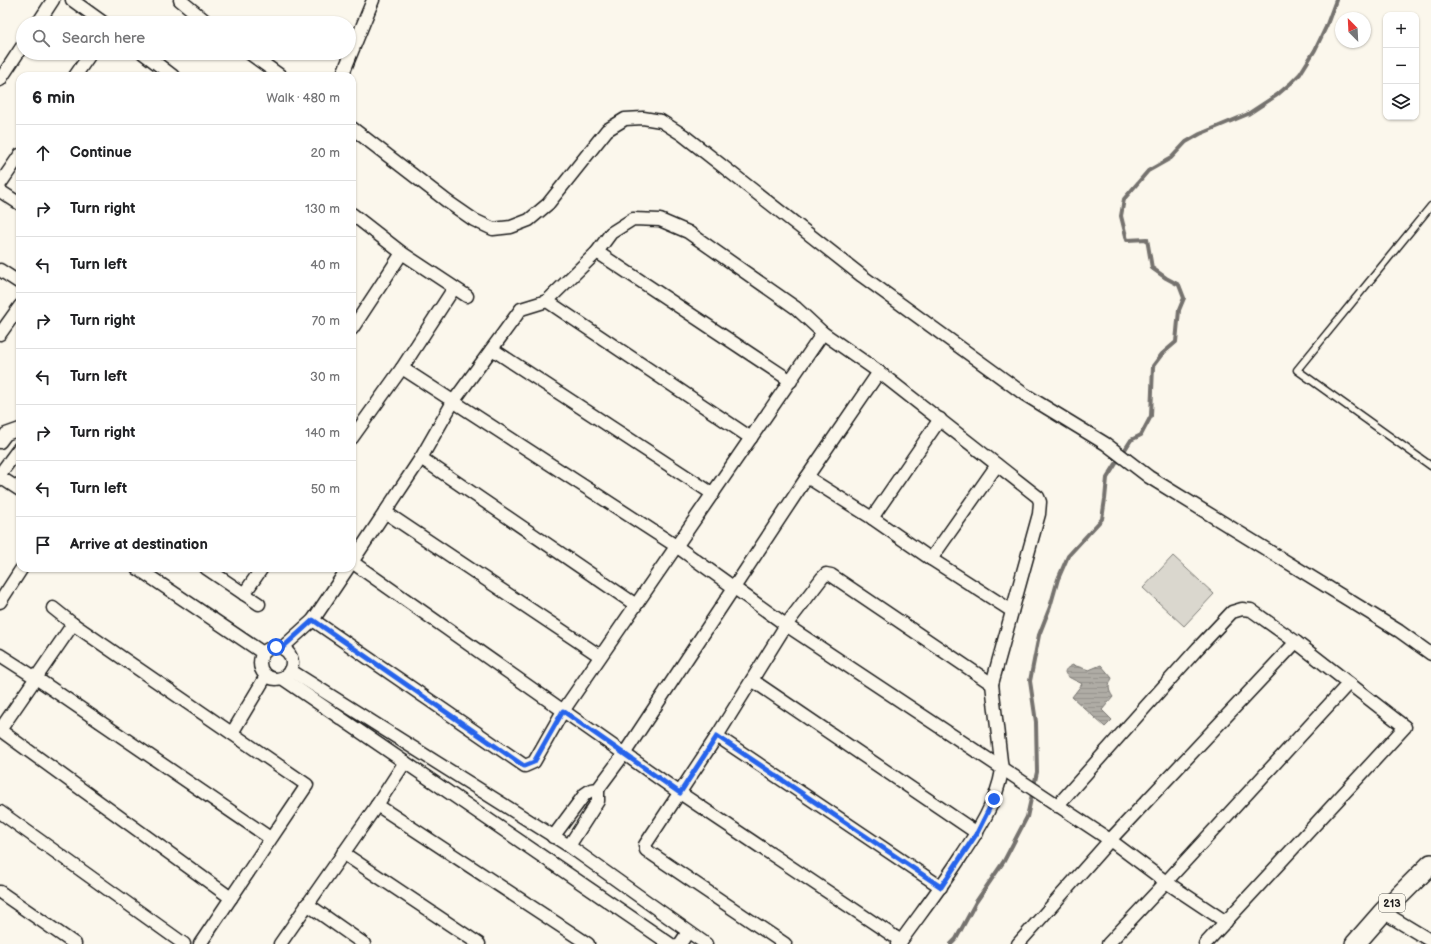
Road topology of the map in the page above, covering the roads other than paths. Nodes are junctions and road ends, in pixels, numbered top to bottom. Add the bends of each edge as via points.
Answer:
1 (53, 0) edge
2 (72, 0) edge
3 (180, 0) edge
4 (373, 0) edge
5 (43, 16) edge
6 (94, 16) edge
7 (199, 16) edge
8 (356, 42) edge
9 (16, 56) edge
10 (86, 60) edge
11 (150, 60) edge
12 (259, 60) edge
13 (349, 60) edge
14 (78, 72) edge
15 (163, 72) edge
16 (275, 72) edge
17 (344, 72) edge
18 (0, 80) edge
19 (356, 131) edge
20 (16, 161) edge
21 (0, 184) edge
22 (0, 191) edge
23 (16, 201) edge
24 (1431, 206) edge
25 (356, 218) edge
26 (597, 252) junction
27 (402, 253) junction
28 (0, 270) edge
29 (16, 280) edge
30 (454, 288) junction
31 (467, 296) dead end
32 (547, 301) junction
33 (16, 312) edge
34 (356, 323) edge
35 (824, 333) junction
36 (0, 334) edge
37 (492, 349) junction
38 (402, 368) junction
39 (879, 372) junction
40 (790, 381) junction
41 (453, 402) junction
42 (940, 419) junction
43 (356, 427) edge
44 (16, 433) edge
45 (751, 438) junction
46 (0, 442) edge
47 (16, 452) edge
48 (421, 458) junction
49 (997, 465) junction
50 (1431, 466) edge
51 (0, 474) edge
52 (0, 477) edge
53 (807, 477) junction
54 (16, 487) edge
55 (712, 494) junction
56 (385, 512) junction
57 (872, 518) junction
58 (676, 546) junction
59 (356, 556) edge
60 (931, 559) junction
61 (356, 565) edge
62 (19, 572) edge
63 (143, 572) edge
64 (212, 572) edge
65 (259, 572) edge
66 (345, 572) edge
67 (734, 588) junction
68 (244, 594) junction
69 (0, 602) edge
70 (259, 604) dead end
71 (636, 605) junction
72 (53, 608) dead end
73 (1012, 611) junction
74 (313, 620) junction
75 (73, 624) junction
76 (786, 625) junction
77 (1296, 642) junction
78 (282, 648) junction
79 (263, 653) junction
80 (1431, 654) edge
81 (0, 655) edge
82 (600, 656) junction
83 (286, 674) junction
84 (266, 676) junction
85 (36, 678) junction
86 (752, 680) junction
87 (992, 684) junction
88 (1348, 684) junction
89 (563, 711) junction
90 (0, 730) edge
91 (232, 733) junction
92 (717, 736) junction
93 (624, 754) junction
94 (405, 762) junction
95 (1002, 770) junction
96 (598, 789) junction
97 (680, 793) junction
98 (377, 805) junction
99 (1058, 806) junction
100 (0, 812) edge
101 (977, 833) junction
102 (553, 837) junction
103 (270, 838) junction
104 (1110, 840) junction
105 (569, 846) junction
106 (343, 853) junction
107 (1431, 864) edge
108 (1166, 882) junction
109 (941, 887) junction
110 (0, 892) edge
111 (231, 898) junction
112 (307, 904) junction
113 (1383, 912) junction
114 (1226, 922) junction
115 (688, 932) junction
116 (1431, 941) edge
117 (899, 942) edge
118 (74, 944) edge
119 (184, 944) edge
120 (200, 944) edge
121 (280, 944) edge
122 (364, 944) edge
123 (478, 944) edge
124 (588, 944) edge
125 (670, 944) edge
126 (680, 944) edge
127 (706, 944) edge
128 (785, 944) edge
129 (1018, 944) edge
130 (1108, 944) edge
131 (1205, 944) edge
132 (1355, 944) edge

1 - 5 street
2 - 6 street
3 - 7 street
4 - 8 street
9 - 18 street
10 - 14 street
11 - 15 street
12 - 16 street
13 - 17 street
19 - 80 street via 448,202 474,220 493,229 511,227 529,220 548,204 607,130 625,119 661,121 683,135 862,276 1018,390 1106,444 1149,477 1399,631
20 - 21 street
22 - 23 street
24 - 50 lane via 1297,370
25 - 27 street
26 - 32 street
26 - 35 street via 611,233 633,219 660,220 688,232 796,308
26 - 40 street
27 - 30 street
27 - 34 street
28 - 29 street
30 - 31 street
30 - 38 street
32 - 37 street via 521,310
32 - 45 street
33 - 36 street
35 - 39 street
35 - 40 street
37 - 41 street
37 - 55 street
38 - 41 street
38 - 43 street
39 - 42 street
39 - 53 street
40 - 45 street
41 - 48 street
41 - 58 street
42 - 49 street
42 - 57 street
44 - 46 street via 6,434
45 - 55 street
47 - 51 street
48 - 56 street
48 - 71 street
49 - 60 street
49 - 73 street via 1038,497 1040,502 1039,514
52 - 54 street
53 - 57 street
53 - 67 street
55 - 58 street
56 - 59 street
56 - 82 street
57 - 60 street
58 - 67 street
58 - 71 street
60 - 73 street
61 - 89 street
62 - 69 street
63 - 79 street
64 - 68 street
65 - 68 street
66 - 74 street
67 - 76 street
67 - 93 street
68 - 70 street
71 - 82 street
72 - 75 street
73 - 87 street
74 - 78 street
74 - 89 street via 524,766 534,762
75 - 85 street
75 - 91 street
76 - 86 street
76 - 87 street via 822,578 826,574 831,575
76 - 95 street
77 - 88 street
77 - 99 street via 1251,610 1232,612
77 - 104 street
78 - 79 street via 272,648
78 - 83 street via 292,660
79 - 84 street via 259,663
81 - 85 street
82 - 89 street
83 - 84 street via 271,679
83 - 94 street
83 - 102 street
84 - 91 street
85 - 90 street
85 - 103 street
86 - 92 street
86 - 101 street
87 - 95 street
88 - 108 street
88 - 114 street via 1405,727
89 - 93 street
90 - 111 street
91 - 103 street via 307,785
92 - 97 street
92 - 109 street
93 - 96 street
93 - 97 street
94 - 98 street
94 - 125 street
95 - 99 street
95 - 101 street via 1000,784
96 - 102 street via 585,794
96 - 105 street via 598,801
97 - 117 street
97 - 128 street via 644,845 646,850
98 - 106 street
98 - 124 street
99 - 104 street
100 - 119 street
101 - 109 street
102 - 105 street
103 - 111 street
104 - 108 street
104 - 129 street
105 - 115 street
106 - 112 street
106 - 123 street
107 - 113 main road, 213
108 - 114 street
108 - 130 street
109 - 117 street
110 - 118 street
111 - 120 street
112 - 121 street
112 - 122 street
113 - 116 street
113 - 132 main road, 213
114 - 131 street
115 - 126 street
115 - 127 street

